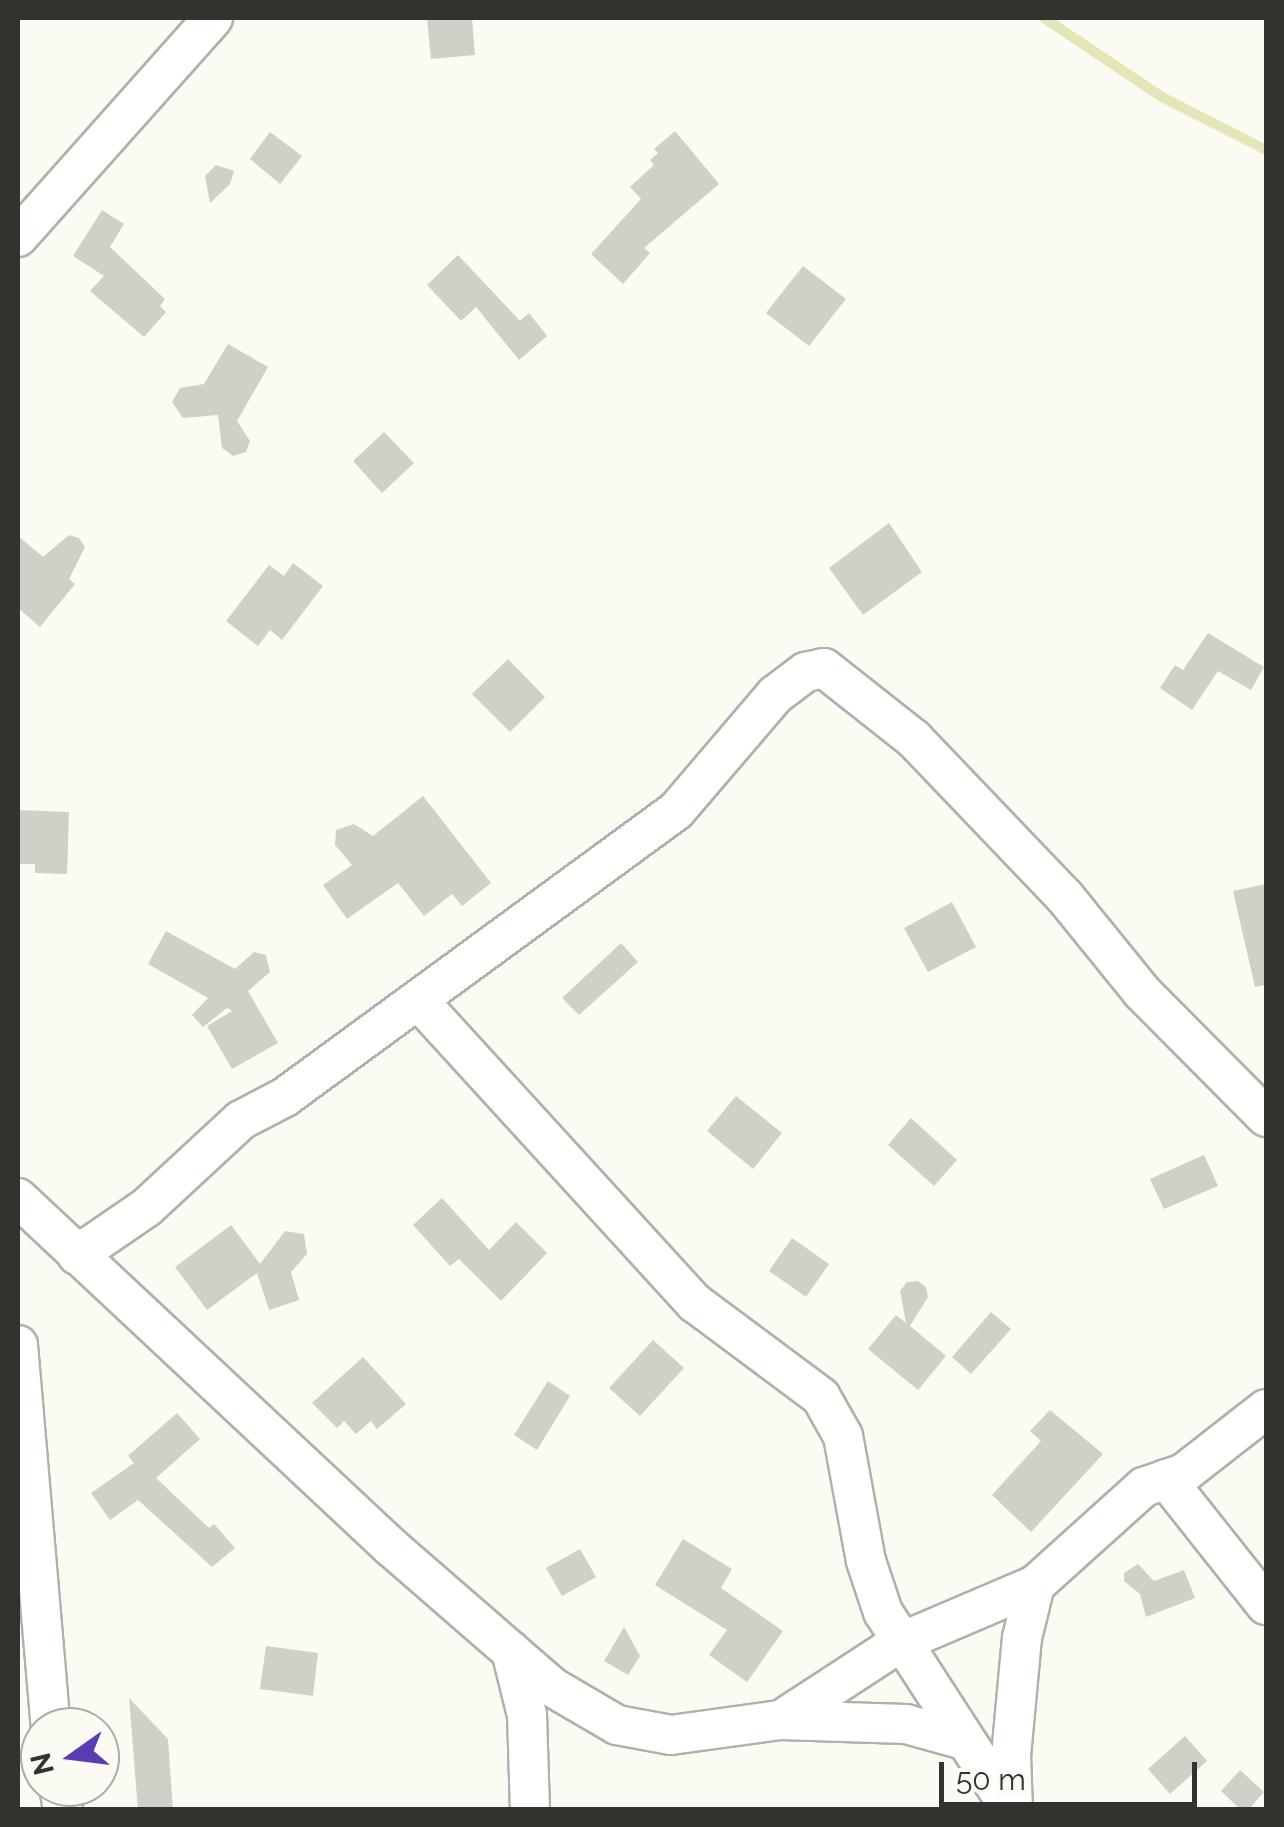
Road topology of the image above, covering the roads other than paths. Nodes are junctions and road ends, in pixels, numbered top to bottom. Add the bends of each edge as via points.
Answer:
1 (213, 18) edge
2 (18, 237) edge
3 (418, 1000) junction
4 (1266, 1117) edge
5 (18, 1198) edge
6 (78, 1255) junction
7 (18, 1345) edge
8 (1266, 1409) edge
9 (22, 1456) edge
10 (1166, 1479) junction
11 (1035, 1585) junction
12 (1266, 1605) edge
13 (899, 1643) junction
14 (511, 1651) junction
15 (49, 1707) edge
16 (781, 1720) junction
17 (964, 1740) junction
18 (530, 1810) edge
19 (1012, 1810) edge

1 - 2 street
3 - 4 street via 676,811 775,695 806,672 824,668 914,739 1065,897 1142,992
3 - 6 street via 241,1120 146,1207
3 - 13 street via 694,1303 821,1397 843,1436 866,1562
5 - 6 street
6 - 14 street
7 - 9 street
8 - 10 street via 1184,1473
9 - 15 street
10 - 11 street via 1120,1506
10 - 12 street
11 - 13 street
11 - 19 street via 1022,1638
13 - 16 street
13 - 17 street
14 - 16 street via 552,1687 617,1725 671,1736
14 - 18 street via 531,1749
16 - 17 street via 906,1724
17 - 19 street

